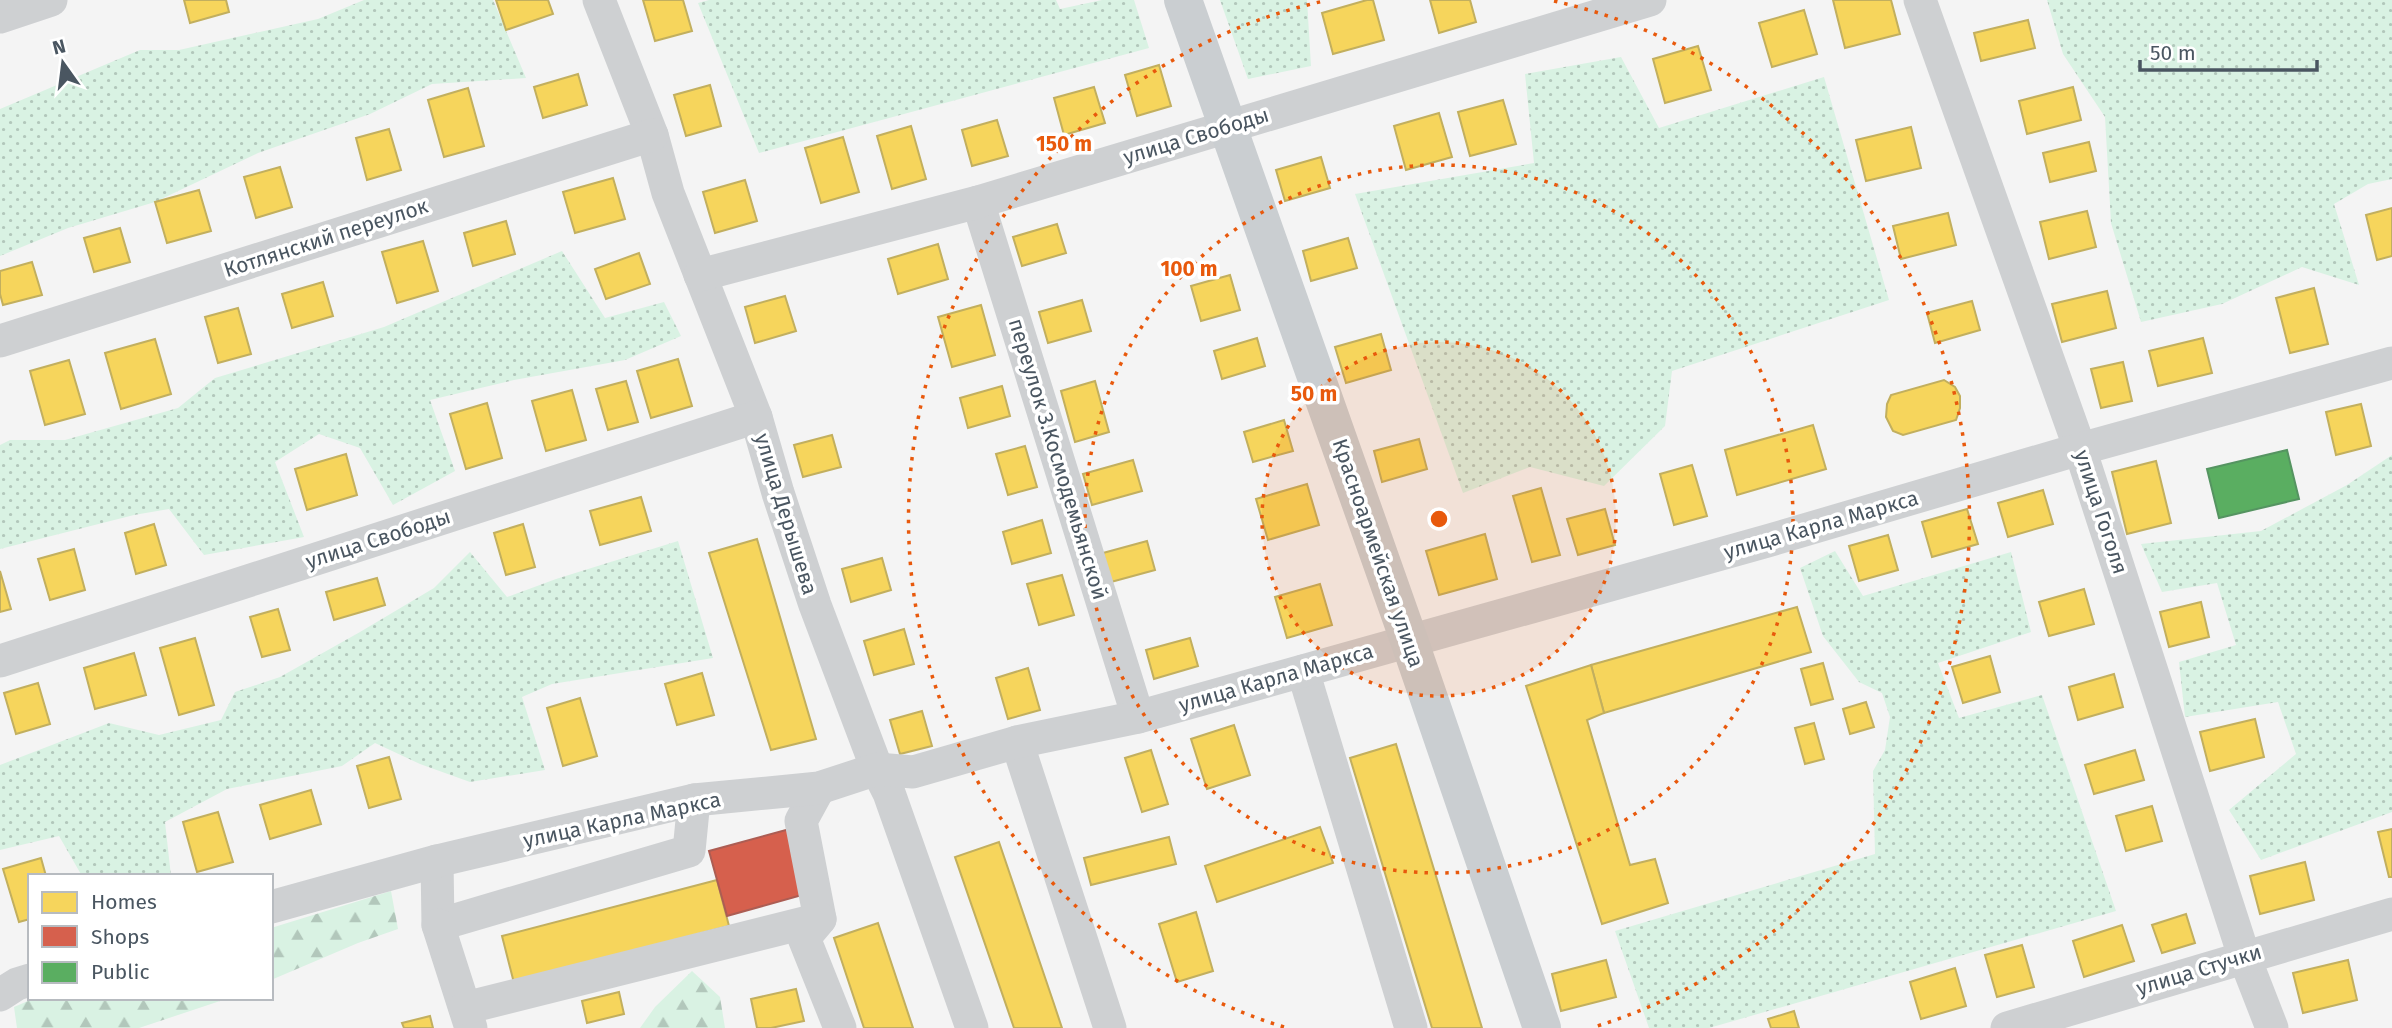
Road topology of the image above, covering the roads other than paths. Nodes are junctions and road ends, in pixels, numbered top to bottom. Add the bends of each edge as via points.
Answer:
1 (51, 0) edge
2 (599, 0) edge
3 (1183, 0) edge
4 (1650, 0) edge
5 (1920, 0) edge
6 (0, 17) edge
7 (1226, 126) junction
8 (652, 135) junction
9 (978, 202) junction
10 (700, 275) junction
11 (0, 341) edge
12 (2392, 363) edge
13 (756, 417) junction
14 (2080, 449) junction
15 (1409, 640) junction
16 (0, 662) edge
17 (1303, 671) junction
18 (1138, 717) junction
19 (1017, 742) junction
20 (877, 769) junction
21 (819, 788) junction
22 (694, 800) junction
23 (437, 861) junction
24 (273, 906) edge
25 (2392, 914) edge
26 (820, 919) junction
27 (438, 925) junction
28 (2245, 956) junction
29 (28, 981) edge
30 (0, 995) edge
31 (468, 1018) edge
32 (2077, 1018) edge
33 (840, 1028) edge
34 (972, 1028) edge
35 (1110, 1028) edge
36 (1411, 1028) edge
37 (1542, 1028) edge
38 (2007, 1028) edge
39 (2272, 1028) edge

1 - 6 street
2 - 8 street, улица Дерышева
3 - 7 main road, Красноармейская улица
4 - 7 street, улица Свободы
5 - 14 street, улица Гоголя
7 - 9 street, улица Свободы
7 - 15 main road, Красноармейская улица
8 - 10 street, улица Дерышева via 668,193
8 - 11 street, Котлянский переулок
9 - 10 street, улица Свободы
9 - 18 street, переулок З.Космодемьянской
10 - 13 street, улица Дерышева
12 - 14 street, улица Карла Маркса
13 - 16 street, улица Свободы
13 - 20 street, улица Дерышева via 815,605
14 - 15 street, улица Карла Маркса
14 - 28 street, улица Гоголя
15 - 17 street, улица Карла Маркса
15 - 37 main road, Красноармейская улица
17 - 18 street, улица Карла Маркса
17 - 36 street
18 - 19 street, улица Карла Маркса
19 - 20 street, улица Карла Маркса via 913,772
19 - 35 street
20 - 21 street, улица Карла Маркса
20 - 34 street, улица Дерышева
21 - 22 street, улица Карла Маркса
21 - 26 street via 801,821
22 - 23 street, улица Карла Маркса
22 - 27 street via 688,851
23 - 24 street, улица Карла Маркса
23 - 27 street
25 - 28 street, улица Стучки
26 - 31 street
26 - 33 street via 804,938
27 - 31 street
28 - 32 street, улица Стучки
28 - 39 street, улица Гоголя
29 - 30 street
32 - 38 street, улица Стучки

